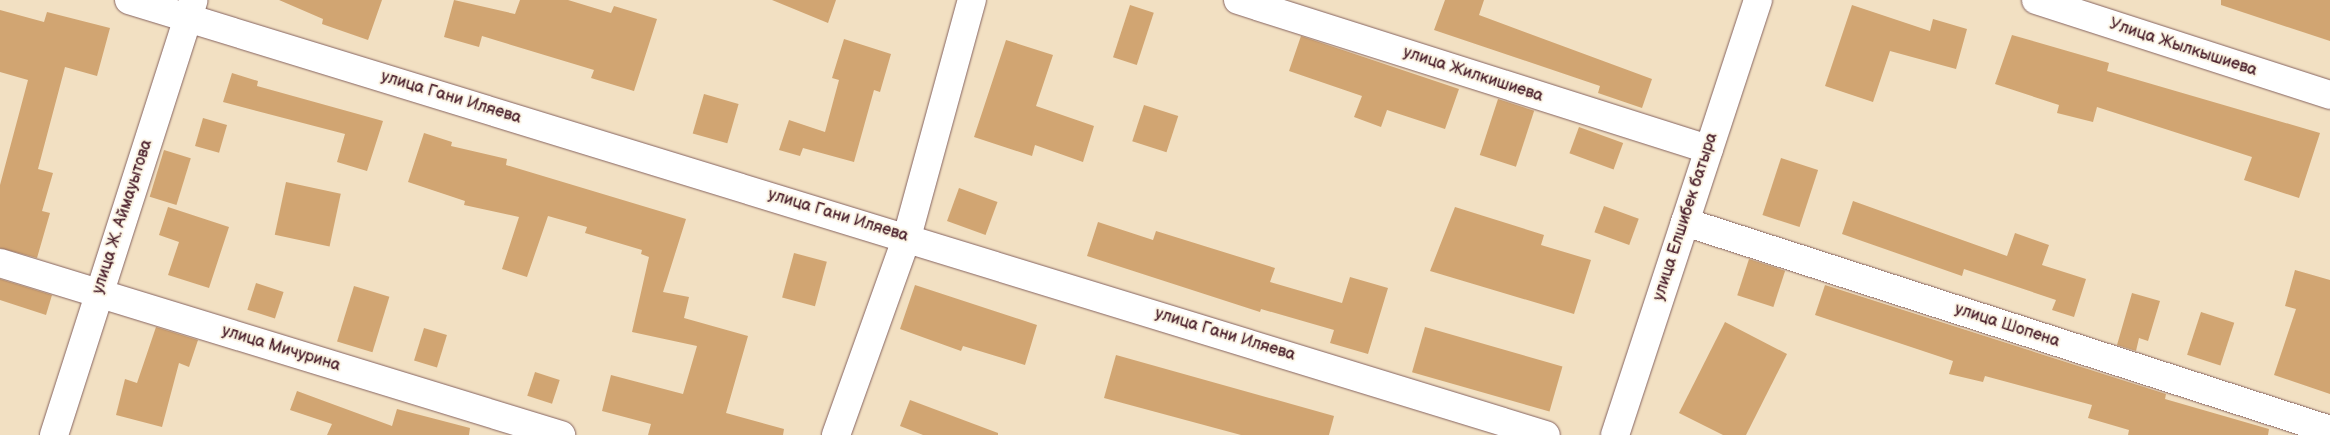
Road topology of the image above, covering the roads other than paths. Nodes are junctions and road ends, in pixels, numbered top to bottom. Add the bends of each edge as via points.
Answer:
1 (129, 0) edge
2 (972, 0) edge
3 (1238, 0) edge
4 (1758, 0) edge
5 (2036, 0) edge
6 (190, 9) edge
7 (2330, 95) edge
8 (1709, 149) junction
9 (1685, 222) junction
10 (907, 237) junction
11 (0, 263) edge
12 (99, 293) junction
13 (2330, 430) edge
14 (54, 435) edge
15 (561, 435) edge
16 (836, 435) edge
17 (1546, 435) edge
18 (1615, 435) edge

1 - 6 street, улица Гани Иляева
2 - 10 street
3 - 8 street, улица Жилкишиева
4 - 8 street, улица Елшибек батыра
5 - 7 street, Улица Жылкышиева
6 - 10 street, улица Гани Иляева
6 - 12 street, улица Ж. Аймауытова
8 - 9 street, улица Елшибек батыра
9 - 13 street, улица Шопена
9 - 18 street, улица Елшибек батыра
10 - 16 street
10 - 17 street, улица Гани Иляева
11 - 12 street, улица Мичурина
12 - 14 street, улица Ж. Аймауытова
12 - 15 street, улица Мичурина

